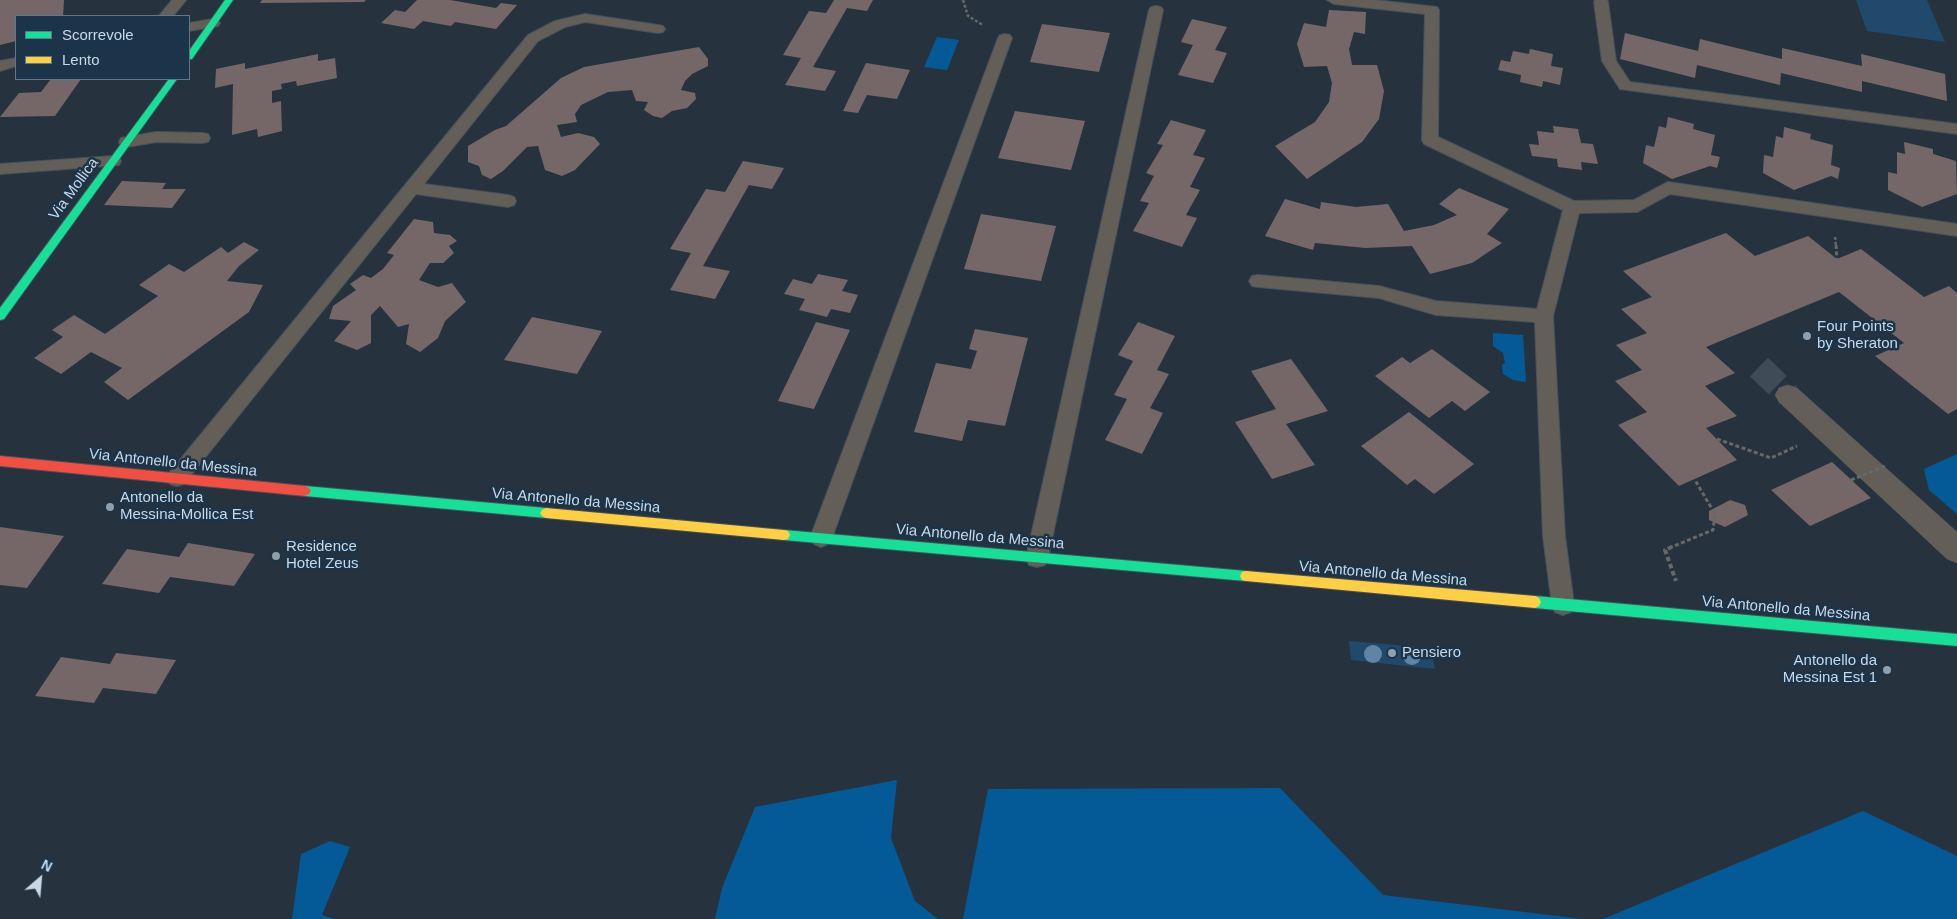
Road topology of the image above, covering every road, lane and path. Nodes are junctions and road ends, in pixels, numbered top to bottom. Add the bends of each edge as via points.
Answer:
1 (179, 0) edge
2 (229, 0) edge
3 (963, 0) edge
4 (1334, 0) edge
5 (1601, 2) dead end
6 (1156, 10) dead end
7 (167, 15) edge
8 (213, 23) junction
9 (190, 27) edge
10 (658, 29) dead end
11 (1005, 38) joint
12 (190, 56) edge
13 (15, 62) edge
14 (0, 66) edge
15 (172, 80) edge
16 (1957, 129) edge
17 (202, 138) dead end
18 (127, 142) junction
19 (113, 161) junction
20 (0, 169) edge
21 (411, 188) junction
22 (508, 201) dead end
23 (1572, 207) junction
24 (1957, 230) edge
25 (1835, 237) dead end
26 (1837, 259) dead end
27 (1258, 281) dead end
28 (0, 316) edge
29 (1544, 316) junction
30 (1788, 395) tunnel mouth
31 (1830, 432) junction
32 (1716, 439) dead end
33 (0, 461) edge
34 (1885, 466) dead end
35 (177, 478) junction
36 (1694, 480) dead end
37 (1852, 480) dead end
38 (821, 538) junction
39 (1957, 550) edge
40 (1037, 558) junction
41 (1676, 583) dead end
42 (1563, 605) junction
43 (1957, 640) edge

1 - 7 lane
2 - 8 main road
3 - 11 path via 968,16
4 - 23 lane via 1432,10 1430,140
5 - 16 lane via 1609,61 1625,86
6 - 40 lane
8 - 9 lane
8 - 12 main road
10 - 21 lane via 585,18 560,24 534,38
11 - 38 lane
13 - 14 lane
15 - 18 main road, Via Mollica
17 - 18 lane via 156,136
18 - 19 main road, Via Mollica
19 - 20 lane
19 - 28 main road, Via Mollica
21 - 22 lane
21 - 35 lane
23 - 24 lane via 1637,206 1668,188
23 - 29 lane
25 - 26 path
27 - 29 lane via 1380,292 1436,308
29 - 42 lane via 1554,536
30 - 31 street
31 - 32 path via 1771,458
31 - 39 street
33 - 35 main road, Via Antonello da Messina
34 - 37 path, bridge
35 - 38 main road, Via Antonello da Messina
36 - 41 path via 1715,514 1713,530 1665,550
38 - 40 main road, Via Antonello da Messina
40 - 42 main road, Via Antonello da Messina
42 - 43 main road, Via Antonello da Messina

